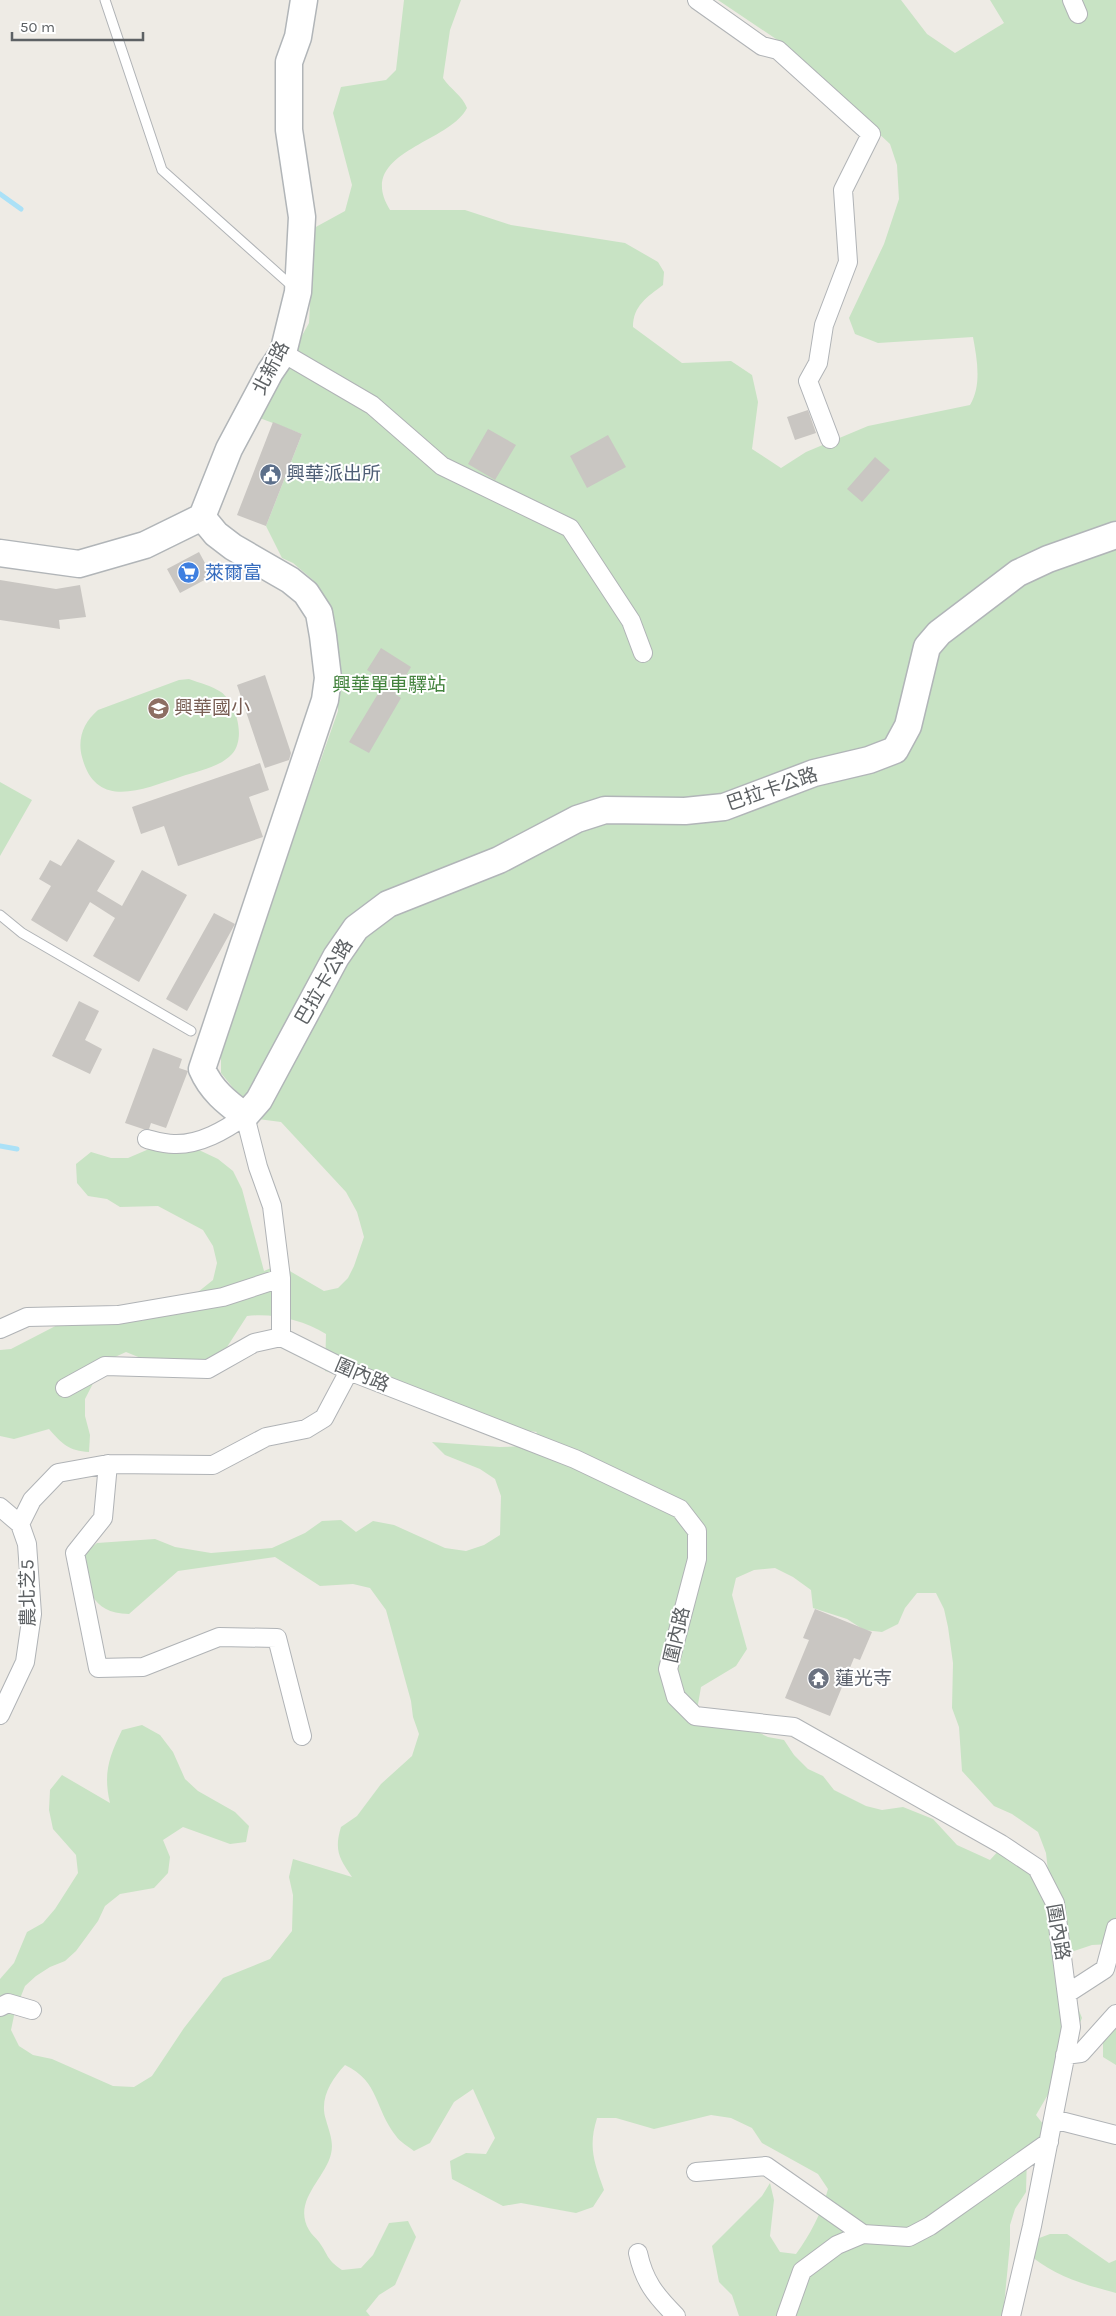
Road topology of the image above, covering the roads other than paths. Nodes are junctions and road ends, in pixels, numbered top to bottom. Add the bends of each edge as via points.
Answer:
1 (104, 0) edge
2 (304, 0) edge
3 (697, 0) edge
4 (298, 292) junction
5 (283, 353) junction
6 (830, 439) dead end
7 (202, 517) junction
8 (1116, 535) edge
9 (0, 553) edge
10 (643, 653) dead end
11 (0, 915) edge
12 (191, 1031) dead end
13 (245, 1116) junction
14 (147, 1139) dead end
15 (281, 1278) junction
16 (0, 1329) edge
17 (280, 1337) junction
18 (349, 1371) junction
19 (65, 1388) dead end
20 (108, 1464) junction
21 (0, 1507) edge
22 (20, 1524) junction
23 (0, 1714) edge
24 (302, 1736) dead end
25 (1116, 1928) edge
26 (1068, 1993) junction
27 (0, 2007) edge
28 (32, 2010) dead end
29 (1116, 2014) edge
30 (1064, 2055) junction
31 (1053, 2119) junction
32 (1116, 2135) edge
33 (1049, 2142) junction
34 (696, 2172) dead end
35 (863, 2234) junction
36 (638, 2252) dead end
37 (676, 2316) edge
38 (786, 2316) edge
39 (1011, 2316) edge

1 - 4 lane via 162,170
2 - 4 main road, 北新路 via 298,36 289,62 289,130 302,217
3 - 6 street via 762,46 778,50 871,134 843,190 848,262 824,325 818,363 808,381
4 - 5 main road, 北新路
5 - 7 main road, 北新路 via 229,449
5 - 10 street via 372,404 442,466 570,528 631,621
7 - 9 main road via 144,545 79,564
7 - 13 main road via 233,547 306,593 319,613 328,678 325,700 202,1069 209,1084
8 - 13 main road, 巴拉卡公路 via 1018,573 939,633 927,647 908,726 895,750 869,760 814,773 724,807 685,811 605,810 577,819 499,860 388,904 356,928 336,958 259,1100
11 - 12 lane via 22,933
13 - 14 street via 225,1130 195,1141 173,1144
13 - 15 street via 272,1206
15 - 16 street via 223,1297 118,1315 27,1317
15 - 17 street
17 - 18 street, 圍內路
17 - 19 street via 254,1343 208,1369 105,1366
18 - 20 street via 324,1418 306,1430 266,1437 212,1465
18 - 26 street, 圍內路 via 575,1459 680,1509 696,1530 697,1560 668,1669 676,1697 695,1716 794,1728 1001,1844 1037,1868 1055,1903
20 - 22 street via 58,1474 32,1500
20 - 24 street via 104,1518 75,1553 98,1668 144,1667 219,1637 277,1638
21 - 22 street
22 - 23 street, 農北芝5 via 27,1544 32,1614 25,1662
25 - 26 street via 1105,1969
26 - 30 street, 圍內路 via 1071,2027
27 - 28 street via 8,2003
29 - 30 street via 1081,2053
30 - 31 street, 圍內路
31 - 32 street
31 - 33 street, 圍內路
33 - 35 street via 930,2226 909,2237
33 - 39 street, 圍內路
34 - 35 street via 766,2166
35 - 38 street via 837,2245 802,2271
36 - 37 street via 643,2275

